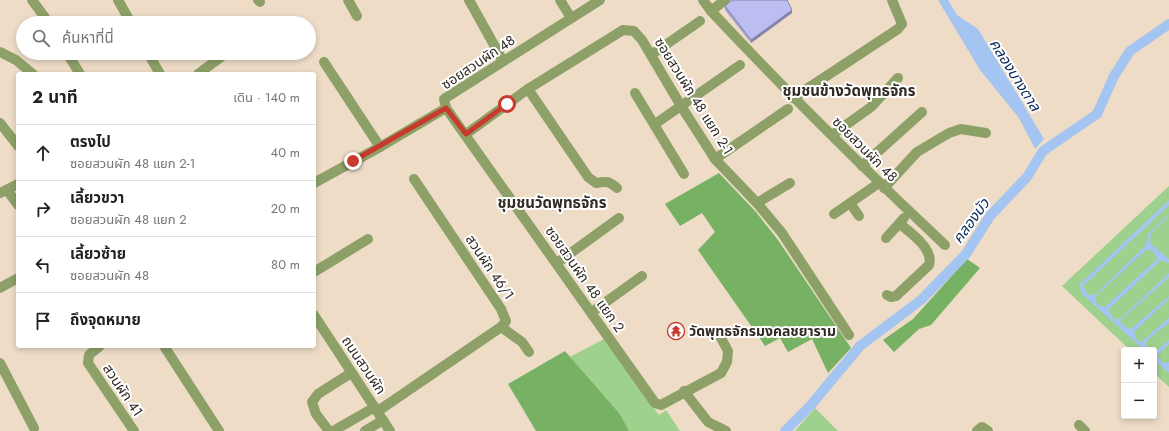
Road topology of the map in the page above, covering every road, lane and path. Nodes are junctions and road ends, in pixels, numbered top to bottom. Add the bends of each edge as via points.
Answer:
1 (32, 0) edge
2 (118, 0) edge
3 (348, 0) edge
4 (469, 0) edge
5 (560, 0) edge
6 (600, 0) edge
7 (703, 0) edge
8 (725, 0) edge
9 (892, 0) edge
10 (712, 11) junction
11 (43, 16) edge
12 (127, 16) edge
13 (357, 16) dead end
14 (571, 18) junction
15 (700, 21) dead end
16 (0, 52) edge
17 (651, 55) junction
18 (16, 60) edge
19 (16, 60) edge
20 (71, 60) edge
21 (152, 60) edge
22 (217, 60) edge
23 (503, 61) junction
24 (324, 62) dead end
25 (740, 65) dead end
26 (31, 72) edge
27 (79, 72) edge
28 (159, 72) edge
29 (201, 72) edge
30 (898, 78) dead end
31 (528, 89) junction
32 (635, 93) dead end
33 (794, 98) junction
34 (681, 106) junction
35 (446, 108) junction
36 (788, 109) dead end
37 (922, 112) dead end
38 (0, 123) edge
39 (655, 124) junction
40 (986, 133) dead end
41 (466, 134) junction
42 (832, 136) junction
43 (16, 143) edge
44 (380, 147) junction
45 (715, 159) junction
46 (862, 166) junction
47 (684, 174) dead end
48 (414, 179) dead end
49 (316, 182) edge
50 (790, 183) dead end
51 (16, 185) edge
52 (881, 185) junction
53 (617, 188) dead end
54 (3, 191) edge
55 (16, 203) edge
56 (757, 203) junction
57 (850, 203) junction
58 (909, 212) junction
59 (834, 214) dead end
60 (859, 216) dead end
61 (619, 218) dead end
62 (900, 224) junction
63 (886, 238) dead end
64 (368, 239) dead end
65 (945, 245) dead end
66 (558, 263) junction
67 (316, 271) edge
68 (642, 276) dead end
69 (16, 279) edge
70 (0, 288) edge
71 (886, 295) dead end
72 (592, 312) junction
73 (316, 318) edge
74 (501, 327) junction
75 (849, 335) dead end
76 (721, 338) dead end
77 (98, 348) edge
78 (165, 348) edge
79 (529, 352) dead end
80 (0, 363) edge
81 (351, 373) junction
82 (684, 391) junction
83 (378, 413) junction
84 (34, 428) dead end
85 (134, 431) edge
86 (219, 431) edge
87 (329, 431) edge
88 (333, 431) edge
89 (365, 431) edge
90 (390, 431) edge
91 (726, 431) edge
92 (977, 431) edge
93 (988, 431) edge

1 - 11 street
2 - 12 street
3 - 13 street
4 - 23 street
5 - 14 street
6 - 14 street, ซอยสวนผัก 48
7 - 10 street, ซอยสวนผัก 48
8 - 10 street
9 - 33 street via 901,18 902,24 898,29
10 - 33 street, ซอยสวนผัก 48
14 - 23 street, ซอยสวนผัก 48
15 - 17 street
16 - 19 street
17 - 31 street, ซอยสวนผัก 48 แยก 2-1 via 634,31 623,30
17 - 34 street, ซอยสวนผัก 48 แยก 2-1
18 - 26 street
20 - 27 street
21 - 28 street
22 - 29 street
23 - 35 street, ซอยสวนผัก 48 via 444,99
24 - 44 street
25 - 34 street
30 - 42 street via 871,107
31 - 41 street, ซอยสวนผัก 48 แยก 2-1
31 - 53 street via 588,177 596,183 610,182
32 - 39 street
33 - 42 street, ซอยสวนผัก 48
34 - 39 street
34 - 45 street, ซอยสวนผัก 48 แยก 2-1
35 - 41 street, ซอยสวนผัก 48 แยก 2
35 - 44 street, ซอยสวนผัก 48
36 - 45 street
37 - 46 street
38 - 43 street
39 - 47 street
40 - 52 street via 961,129 948,133 918,152
41 - 66 street, ซอยสวนผัก 48 แยก 2
42 - 46 street, ซอยสวนผัก 48
44 - 49 street, ซอยสวนผัก 48
45 - 56 street, ซอยสวนผัก 48 แยก 2-1
46 - 52 street, ซอยสวนผัก 48
48 - 74 street, สวนผัก 46/1 via 501,308 506,320
50 - 56 street
51 - 54 street
52 - 57 street
52 - 58 street, ซอยสวนผัก 48
54 - 55 street
56 - 75 street, ซอยสวนผัก 48 แยก 2-1 via 782,232
57 - 59 street
57 - 60 street
58 - 62 street
58 - 65 street, ซอยสวนผัก 48
61 - 66 street
62 - 63 street
62 - 71 street via 913,234 929,253 931,260 929,265 896,296
64 - 67 street
66 - 72 street, ซอยสวนผัก 48 แยก 2
68 - 72 street
69 - 70 street
72 - 82 street, ซอยสวนผัก 48 แยก 2 via 652,400 661,405
73 - 81 street, ถนนสวนผัก
74 - 79 street via 522,342
74 - 83 street
76 - 82 street via 728,351 728,362 721,373
77 - 85 street, สวนผัก 41 via 89,355 88,363
78 - 86 street
80 - 84 street
81 - 83 street, ถนนสวนผัก
81 - 87 street via 318,394 312,402 316,414
82 - 91 street via 702,416 715,427
83 - 88 street
83 - 89 street
83 - 90 street, ถนนสวนผัก
92 - 93 street via 982,427

